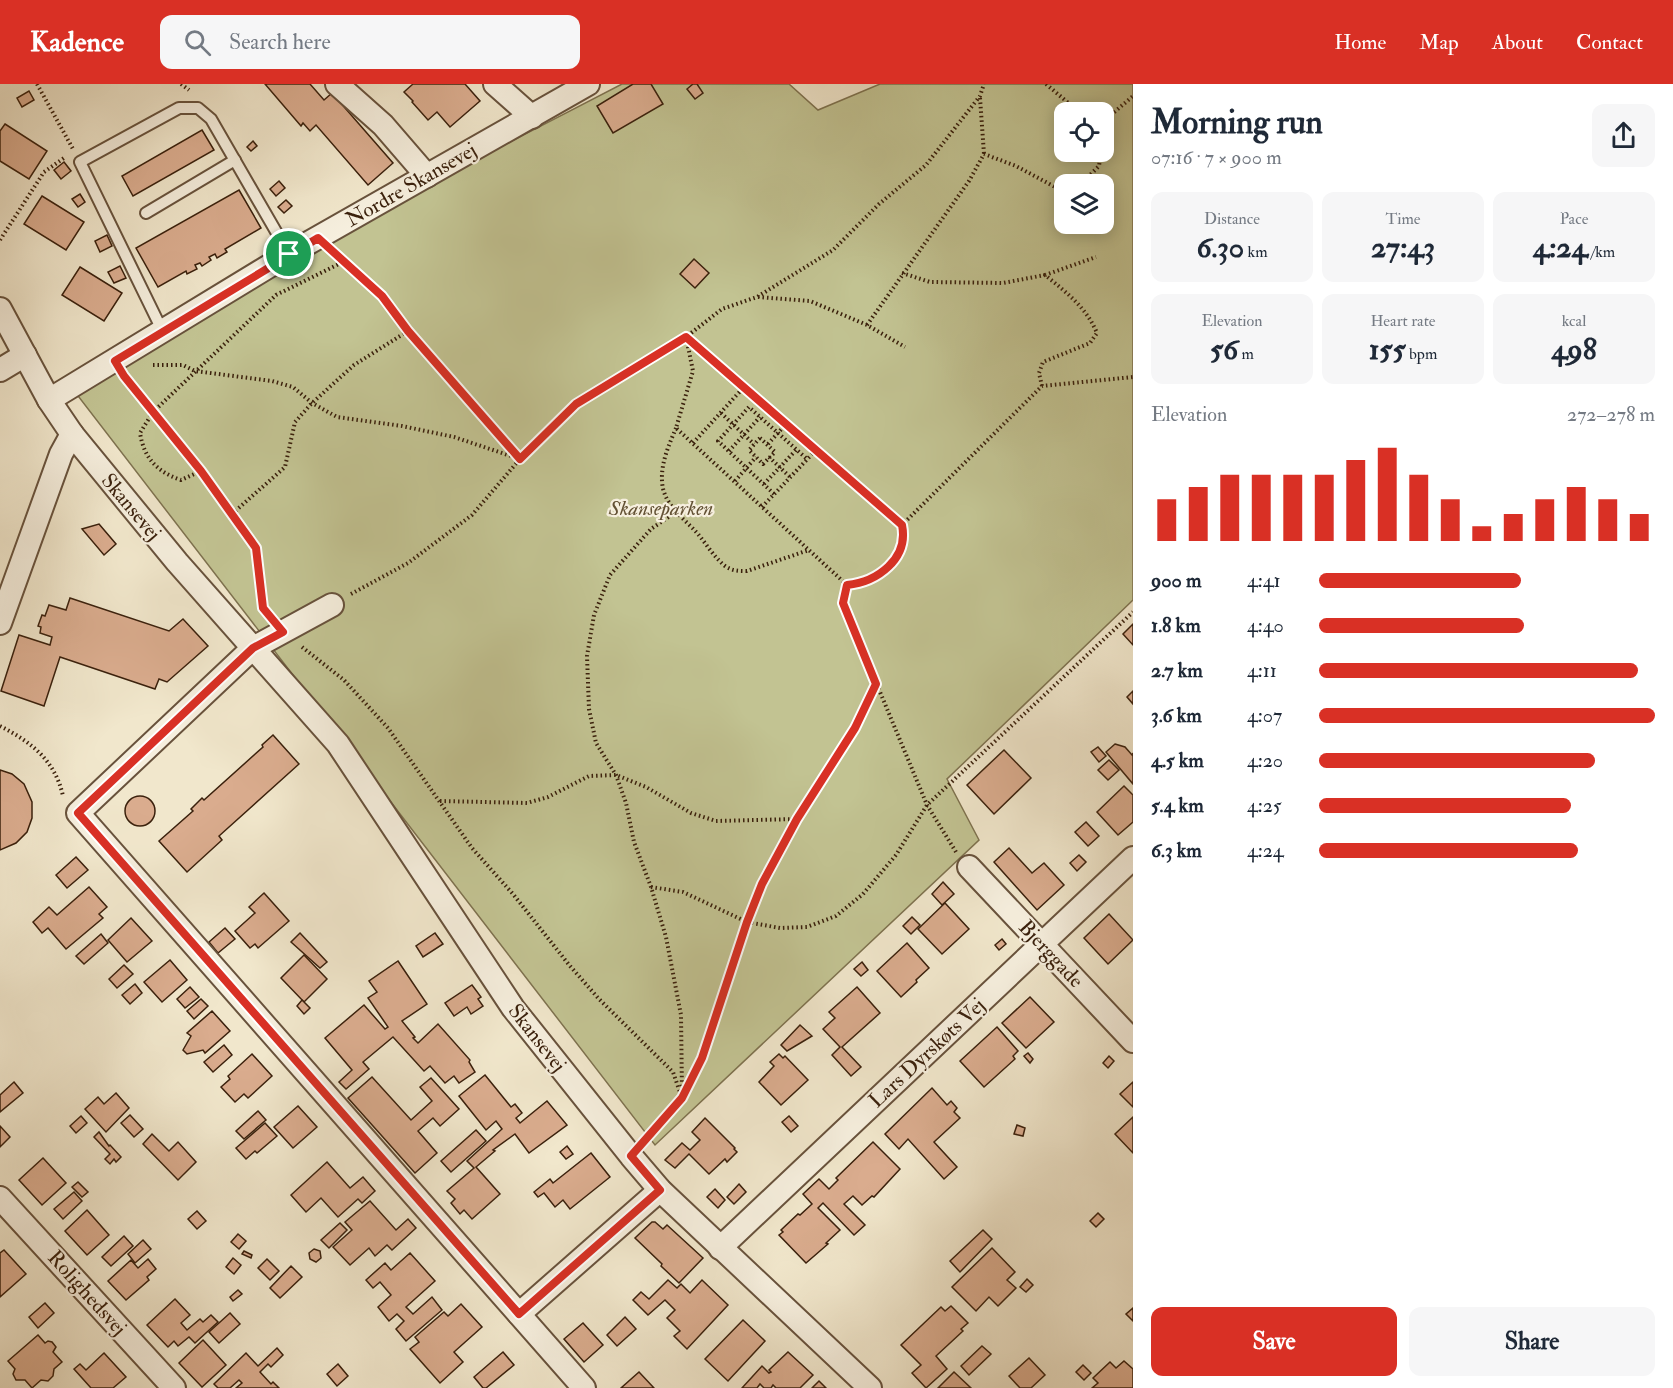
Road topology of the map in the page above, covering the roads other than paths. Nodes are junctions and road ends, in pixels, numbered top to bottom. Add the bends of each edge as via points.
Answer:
1 (337, 84) edge
2 (495, 84) edge
3 (588, 84) edge
4 (532, 117) junction
5 (235, 160) junction
6 (427, 176) junction
7 (146, 213) dead end
8 (289, 254) junction
9 (0, 309) edge
10 (163, 332) junction
11 (24, 355) junction
12 (0, 370) edge
13 (49, 400) junction
14 (72, 435) junction
15 (332, 605) road end
16 (0, 623) edge
17 (253, 648) junction
18 (1133, 858) edge
19 (969, 867) dead end
20 (1043, 944) junction
21 (1133, 1041) edge
22 (660, 1190) junction
23 (0, 1198) edge
24 (720, 1248) junction
25 (519, 1314) junction
26 (174, 1388) edge
27 (584, 1388) edge
28 (870, 1388) edge

1 - 6 street via 382,125
2 - 4 street
3 - 4 street, Nordre Skansevej
4 - 6 street, Nordre Skansevej
5 - 7 lane
5 - 8 lane
5 - 10 lane via 211,119 198,108 179,108 80,162
6 - 8 street, Nordre Skansevej
8 - 10 street, Nordre Skansevej
9 - 11 street, Skansevej
10 - 13 street, Nordre Skansevej
11 - 12 street
11 - 13 street, Skansevej
13 - 14 street, Skansevej
14 - 16 street via 61,454
14 - 17 street, Skansevej
15 - 17 street
17 - 22 street, Skansevej via 338,744 513,1008
17 - 25 street via 78,813
18 - 20 street, Lars Dyrskøts Vej
19 - 20 street, Bjerggade
20 - 21 street, Bjerggade
20 - 24 street, Lars Dyrskøts Vej
22 - 24 street, Skansevej
22 - 25 street
23 - 26 street, Rolighedsvej
24 - 28 street, Skansevej
25 - 27 street

